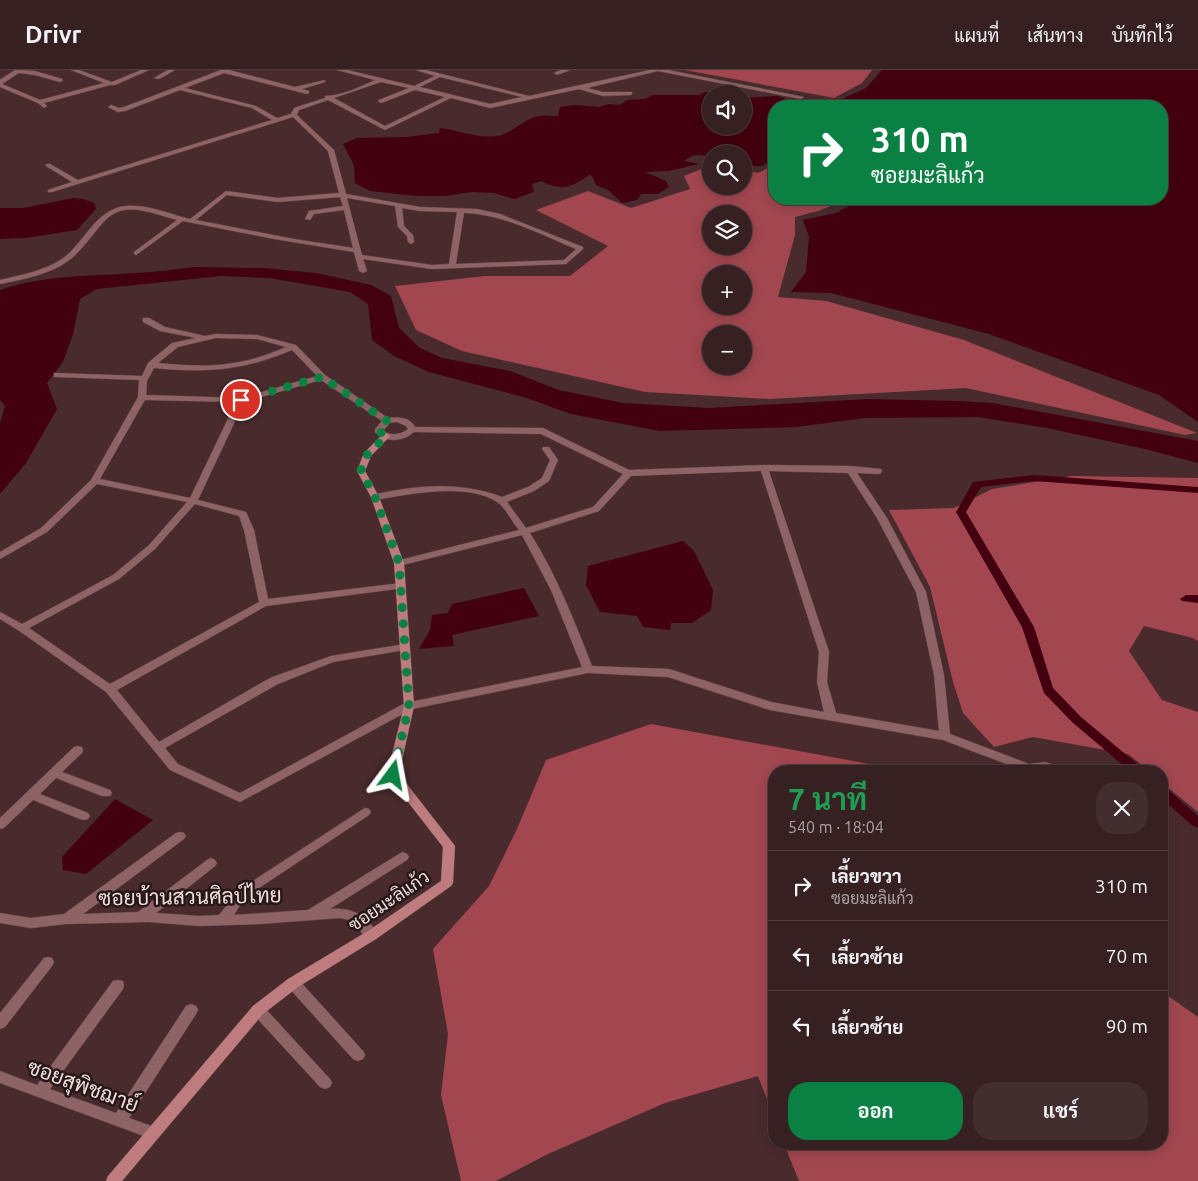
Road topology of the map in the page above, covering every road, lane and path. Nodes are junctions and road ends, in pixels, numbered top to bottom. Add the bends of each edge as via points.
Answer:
1 (18, 70) edge
2 (75, 70) edge
3 (146, 70) edge
4 (172, 70) edge
5 (225, 70) edge
6 (340, 70) edge
7 (419, 70) edge
8 (567, 70) edge
9 (626, 70) edge
10 (658, 70) edge
11 (558, 73) dead end
12 (638, 74) junction
13 (440, 75) junction
14 (157, 78) dead end
15 (60, 80) dead end
16 (380, 80) junction
17 (323, 81) dead end
18 (0, 84) edge
19 (111, 84) junction
20 (180, 88) junction
21 (414, 88) junction
22 (579, 88) junction
23 (295, 89) junction
24 (307, 92) dead end
25 (113, 94) dead end
26 (630, 94) dead end
27 (327, 97) junction
28 (449, 97) junction
29 (801, 97) dead end
30 (530, 98) junction
31 (381, 101) dead end
32 (40, 102) junction
33 (490, 106) junction
34 (46, 107) dead end
35 (112, 107) dead end
36 (485, 112) dead end
37 (294, 115) junction
38 (276, 120) junction
39 (48, 165) dead end
40 (76, 182) junction
41 (50, 191) dead end
42 (343, 195) junction
43 (398, 205) junction
44 (346, 208) junction
45 (461, 210) junction
46 (308, 219) dead end
47 (182, 220) junction
48 (191, 221) junction
49 (410, 242) dead end
50 (136, 252) dead end
51 (357, 253) junction
52 (452, 266) junction
53 (363, 271) dead end
54 (0, 282) edge
55 (146, 320) dead end
56 (208, 338) junction
57 (292, 347) junction
58 (151, 365) junction
59 (57, 374) dead end
60 (322, 377) junction
61 (144, 378) junction
62 (142, 397) junction
63 (241, 400) junction
64 (387, 421) junction
65 (412, 429) junction
66 (386, 436) junction
67 (546, 450) dead end
68 (764, 468) junction
69 (850, 469) junction
70 (878, 471) dead end
71 (628, 472) junction
72 (95, 481) junction
73 (375, 497) junction
74 (193, 501) junction
75 (502, 501) junction
76 (526, 531) junction
77 (0, 556) edge
78 (399, 563) junction
79 (401, 586) junction
80 (264, 603) junction
81 (0, 615) edge
82 (22, 628) junction
83 (405, 647) junction
84 (588, 669) junction
85 (110, 689) junction
86 (409, 706) junction
87 (830, 716) junction
88 (945, 736) junction
89 (157, 748) junction
90 (78, 750) dead end
91 (1020, 765) edge
92 (54, 773) junction
93 (106, 793) dead end
94 (31, 795) junction
95 (365, 812) dead end
96 (84, 816) dead end
97 (0, 825) edge
98 (180, 836) dead end
99 (403, 857) dead end
100 (211, 863) dead end
101 (312, 914) junction
102 (141, 917) junction
103 (0, 918) edge
104 (66, 919) junction
105 (223, 920) junction
106 (372, 935) junction
107 (48, 962) dead end
108 (293, 983) junction
109 (118, 985) dead end
110 (191, 1010) dead end
111 (258, 1010) junction
112 (0, 1023) edge
113 (358, 1055) dead end
114 (0, 1077) edge
115 (325, 1083) dead end
116 (40, 1092) junction
117 (119, 1120) junction
118 (152, 1133) junction
119 (113, 1181) edge

1 - 15 street
1 - 18 street
2 - 19 street
3 - 19 street
4 - 14 street
5 - 20 street
5 - 23 street
6 - 16 street
7 - 13 street
8 - 11 street
9 - 12 street
10 - 12 street
10 - 29 street
12 - 22 street
13 - 21 street
13 - 30 street
16 - 21 street
16 - 27 street
17 - 23 street
18 - 32 street
19 - 25 street
19 - 32 street
20 - 35 street via 121,110
20 - 38 street via 254,107
21 - 28 street
21 - 31 street
22 - 26 street via 603,94
22 - 30 street
23 - 24 street
27 - 28 street via 385,128
27 - 37 street via 296,108
28 - 33 street
30 - 33 street
32 - 34 street
33 - 36 street
37 - 38 street
37 - 42 street via 331,150
38 - 40 street
39 - 40 street
40 - 41 street
42 - 43 street
42 - 44 street
42 - 48 street via 278,200 226,193
43 - 45 street
43 - 49 street via 401,227 410,235
44 - 46 street via 311,212
44 - 51 street
45 - 52 street
45 - 52 street via 500,216 581,248 566,262
47 - 48 street
47 - 50 street
47 - 54 street via 131,207 114,210 66,259 54,266
48 - 51 street
51 - 52 street via 432,267
51 - 53 street
55 - 56 street via 163,329
56 - 57 street via 257,337
56 - 58 street via 175,345
57 - 58 street via 236,367 199,369
57 - 60 street
58 - 61 street
59 - 61 street
60 - 63 street
60 - 64 street
61 - 62 street
62 - 63 street
62 - 72 street
63 - 74 street
64 - 65 street via 402,420
64 - 66 street via 379,429
65 - 66 street via 402,436
65 - 71 street via 543,431
66 - 73 street, ซอยมะลิแก้ว via 367,455 361,470
67 - 75 street via 554,460 546,479
68 - 69 street
68 - 71 street
68 - 87 street via 824,652 822,682
69 - 70 street
69 - 88 street via 882,518 921,592 939,674
71 - 76 street via 596,509
72 - 74 street
72 - 77 street via 44,530
73 - 75 street via 438,487 473,492
73 - 78 street, ซอยมะลิแก้ว
74 - 80 street via 243,514
74 - 82 street via 152,547 116,577
75 - 76 street
76 - 78 street
76 - 84 street via 549,572
78 - 79 street, ซอยมะลิแก้ว
79 - 80 street
79 - 83 street, ซอยมะลิแก้ว
80 - 85 street
81 - 82 street
82 - 85 street
83 - 86 street, ซอยมะลิแก้ว
83 - 89 street via 331,659 274,681
84 - 86 street
84 - 87 street via 669,673 770,706
85 - 89 street
86 - 89 street via 240,798 174,767
86 - 106 street, ซอยมะลิแก้ว via 393,775 449,846 447,883
87 - 88 street
88 - 91 street
90 - 92 street
92 - 93 street
92 - 94 street
94 - 96 street
94 - 97 street
95 - 105 street via 249,889
98 - 104 street
99 - 101 street
100 - 102 street
101 - 105 street, ซอยบ้านสวนศิลป์ไทย
101 - 106 street, ซอยบ้านสวนศิลป์ไทย via 354,916
102 - 104 street, ซอยบ้านสวนศิลป์ไทย
102 - 105 street, ซอยบ้านสวนศิลป์ไทย
103 - 104 street, ซอยบ้านสวนศิลป์ไทย via 31,923
106 - 108 street, ซอยมะลิแก้ว
107 - 112 street
108 - 111 street, ซอยมะลิแก้ว
108 - 113 street
109 - 116 street
110 - 117 street
111 - 115 street
111 - 118 street, ซอยมะลิแก้ว
114 - 116 street, ซอยสุพิชฌาย์
116 - 117 street, ซอยสุพิชฌาย์
117 - 118 street, ซอยสุพิชฌาย์
118 - 119 street, ซอยมะลิแก้ว

